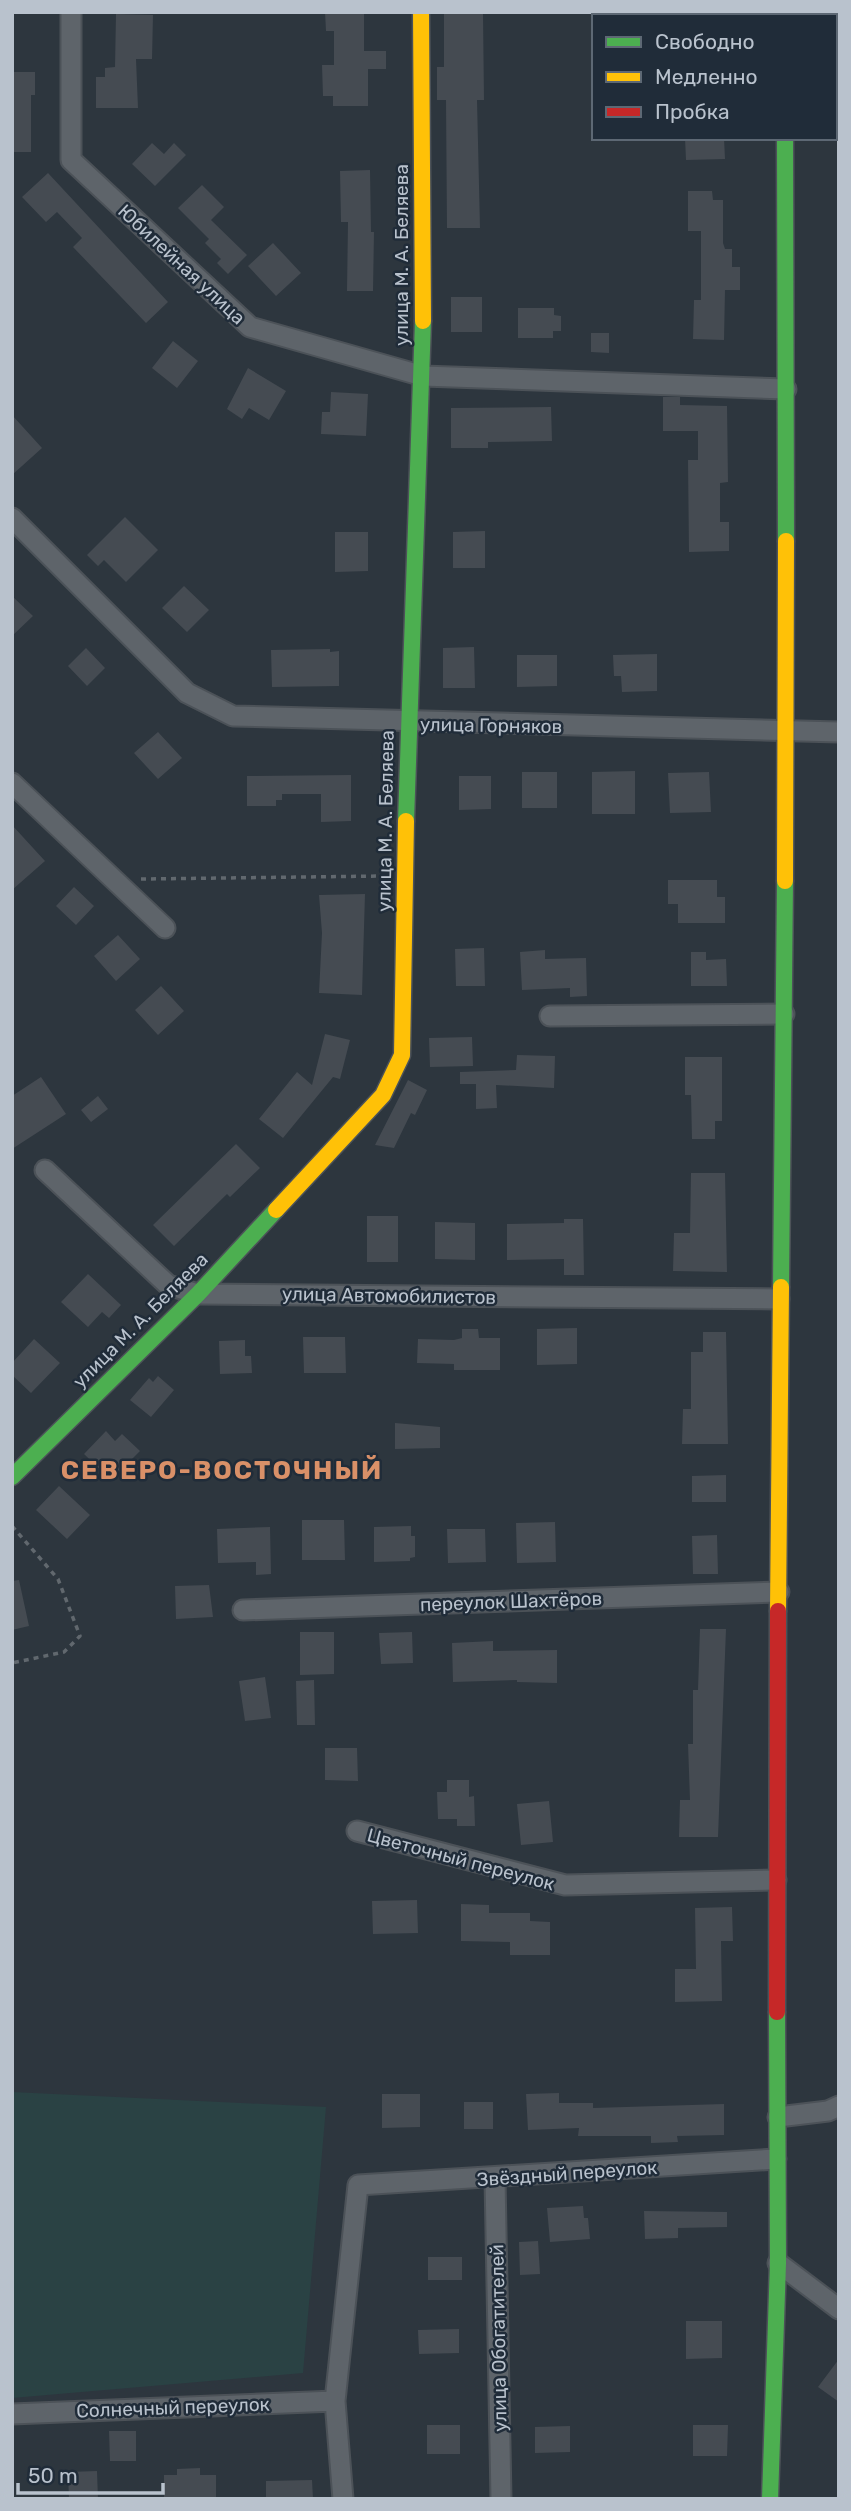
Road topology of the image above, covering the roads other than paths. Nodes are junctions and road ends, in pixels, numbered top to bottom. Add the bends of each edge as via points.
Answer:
1 (71, 12) edge
2 (421, 12) edge
3 (785, 140) edge
4 (423, 376) junction
5 (786, 389) junction
6 (12, 518) edge
7 (407, 723) junction
8 (786, 732) junction
9 (839, 732) edge
10 (12, 783) edge
11 (165, 928) dead end
12 (784, 1014) junction
13 (550, 1016) dead end
14 (45, 1170) dead end
15 (198, 1294) junction
16 (779, 1299) junction
17 (12, 1477) edge
18 (779, 1592) junction
19 (243, 1609) dead end
20 (357, 1832) dead end
21 (776, 1880) junction
22 (839, 2106) edge
23 (778, 2116) junction
24 (776, 2159) junction
25 (495, 2178) junction
26 (778, 2263) junction
27 (839, 2309) edge
28 (334, 2401) junction
29 (12, 2414) edge
30 (343, 2499) edge
31 (501, 2499) edge
32 (770, 2499) edge

1 - 4 street, Юбилейная улица via 71,160 250,327
2 - 4 street, улица М. А. Беляева
3 - 5 street
4 - 5 street, Юбилейная улица
4 - 7 street, улица М. А. Беляева
5 - 8 street
6 - 7 street, улица Горняков via 187,693 233,716
7 - 8 street, улица Горняков
7 - 15 street, улица М. А. Беляева via 402,1055 383,1095
8 - 9 street, улица Горняков
8 - 12 street
10 - 11 street
12 - 13 street
12 - 16 street
14 - 15 street, улица Автомобилистов via 168,1285
15 - 16 street, улица Автомобилистов
15 - 17 street, улица М. А. Беляева
16 - 18 street
18 - 19 street, переулок Шахтёров
18 - 21 street
20 - 21 street, Цветочный переулок via 565,1885
21 - 23 street
22 - 23 street
23 - 24 street
24 - 25 street, Звёздный переулок
24 - 26 street
25 - 28 street, Звёздный переулок via 358,2185
25 - 31 street, улица Обогатителей
26 - 27 street
26 - 32 street
28 - 29 street, Солнечный переулок
28 - 30 street

